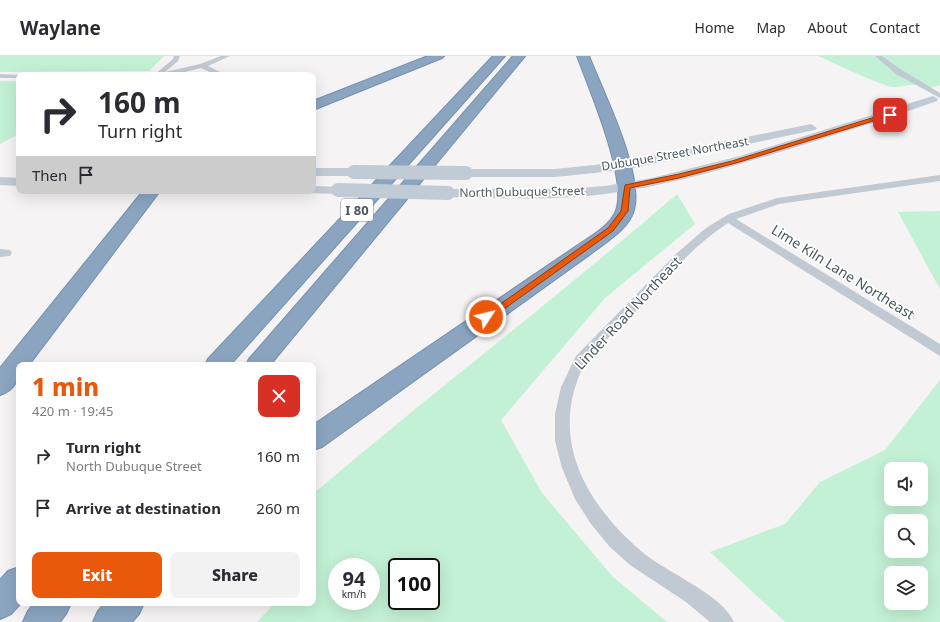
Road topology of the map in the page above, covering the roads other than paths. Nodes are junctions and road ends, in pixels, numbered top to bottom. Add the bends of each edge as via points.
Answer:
1 (177, 56) edge
2 (227, 56) edge
3 (438, 56) edge
4 (499, 56) edge
5 (519, 56) edge
6 (583, 56) edge
7 (878, 56) edge
8 (202, 66) junction
9 (162, 72) edge
10 (177, 72) edge
11 (215, 72) edge
12 (0, 76) edge
13 (16, 76) edge
14 (938, 97) edge
15 (316, 105) edge
16 (623, 166) junction
17 (0, 170) edge
18 (16, 170) edge
19 (316, 172) edge
20 (940, 178) edge
21 (0, 181) edge
22 (16, 182) edge
23 (627, 186) junction
24 (316, 190) edge
25 (150, 194) edge
26 (729, 219) junction
27 (940, 351) edge
28 (18, 362) edge
29 (219, 362) edge
30 (260, 362) edge
31 (16, 365) edge
32 (0, 385) edge
33 (316, 437) edge
34 (16, 585) edge
35 (0, 603) edge
36 (52, 606) edge
37 (125, 606) edge
38 (39, 622) edge
39 (110, 622) edge
40 (724, 622) edge

1 - 9 street via 176,60
2 - 8 street
3 - 15 highway
4 - 29 highway, I 80
5 - 30 highway, I 80
6 - 16 highway
7 - 14 street
8 - 10 street
8 - 11 street
12 - 13 street
14 - 16 main road, Dubuque Street Northeast via 844,121
14 - 23 main road, North Dubuque Street via 890,115 734,162
16 - 19 main road, Dubuque Street Northeast, bridge via 555,173
16 - 23 highway
17 - 18 main road
20 - 26 street, Linder Road Northeast via 777,201 748,209
21 - 22 main road
23 - 24 main road, North Dubuque Street, bridge via 545,194
23 - 33 highway via 624,211 611,229
25 - 28 highway
26 - 27 street, Lime Kiln Lane Northeast
26 - 40 street, Linder Road Northeast via 710,230 681,256 581,360 564,393 560,429 564,454 582,497 606,529 636,559 667,581 694,595
31 - 32 highway
34 - 35 highway
36 - 38 highway
37 - 39 highway

